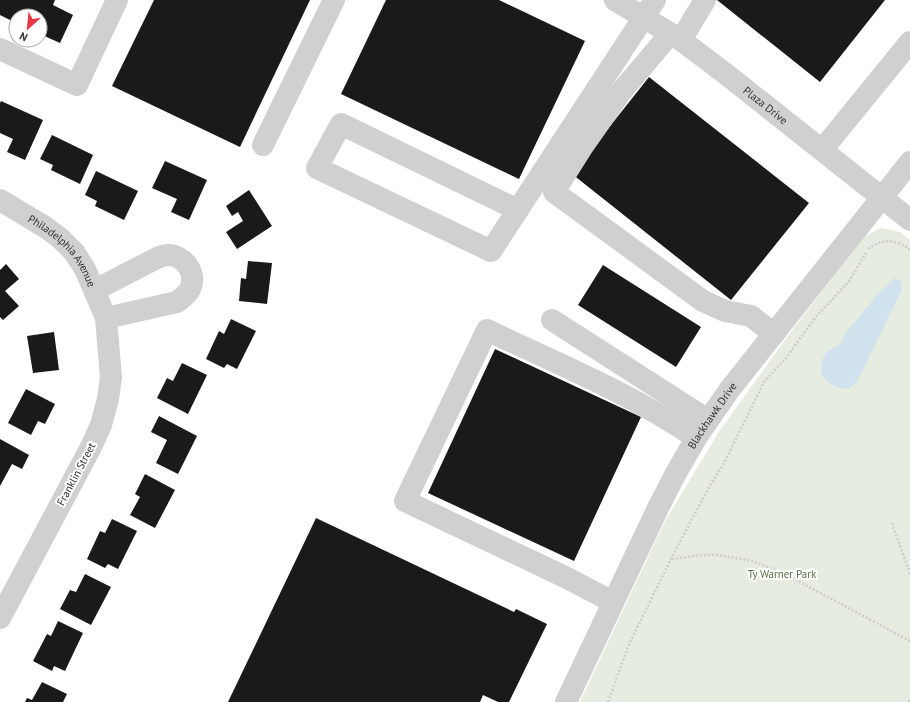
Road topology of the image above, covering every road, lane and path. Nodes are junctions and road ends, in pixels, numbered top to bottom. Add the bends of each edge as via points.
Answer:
1 (116, 0) edge
2 (334, 0) edge
3 (615, 0) edge
4 (705, 0) edge
5 (649, 9) edge
6 (676, 37) junction
7 (910, 42) edge
8 (0, 49) edge
9 (263, 145) dead end
10 (822, 150) junction
11 (910, 162) edge
12 (882, 198) junction
13 (0, 200) edge
14 (518, 210) junction
15 (910, 220) edge
16 (910, 250) edge
17 (95, 290) junction
18 (106, 318) junction
19 (552, 320) dead end
20 (774, 334) junction
21 (708, 420) junction
22 (696, 438) junction
23 (892, 523) dead end
24 (671, 559) junction
25 (910, 574) edge
26 (614, 602) junction
27 (0, 618) edge
28 (910, 641) edge
29 (566, 702) edge
30 (608, 702) edge

1 - 8 street via 77,84
2 - 9 street
3 - 5 street, Plaza Drive
4 - 6 street
5 - 6 street, Plaza Drive
5 - 14 street
6 - 10 street, Plaza Drive
6 - 20 street via 621,92 554,192 703,301 725,311 751,316
7 - 10 street
10 - 12 street, Plaza Drive
11 - 12 street, Blackhawk Drive
12 - 15 street, Plaza Drive
12 - 20 street, Blackhawk Drive
13 - 17 street, Philadelphia Avenue via 28,215 60,238 74,252
14 - 14 street via 491,250 317,168 341,124
16 - 24 path via 891,240 868,248 850,280 815,318 786,358 770,374
17 - 18 street, Philadelphia Avenue
17 - 18 street via 167,255 177,257 186,263 191,271 191,288 186,296 177,302
18 - 27 street, Franklin Street via 111,377 101,425
19 - 21 street
20 - 21 street, Blackhawk Drive
21 - 22 street, Blackhawk Drive
22 - 26 street, Blackhawk Drive via 658,508
22 - 26 street via 673,422 613,390 487,330 405,501
23 - 25 path
24 - 28 path via 718,555 753,561 785,574
24 - 30 path via 629,644
26 - 29 street, Blackhawk Drive

